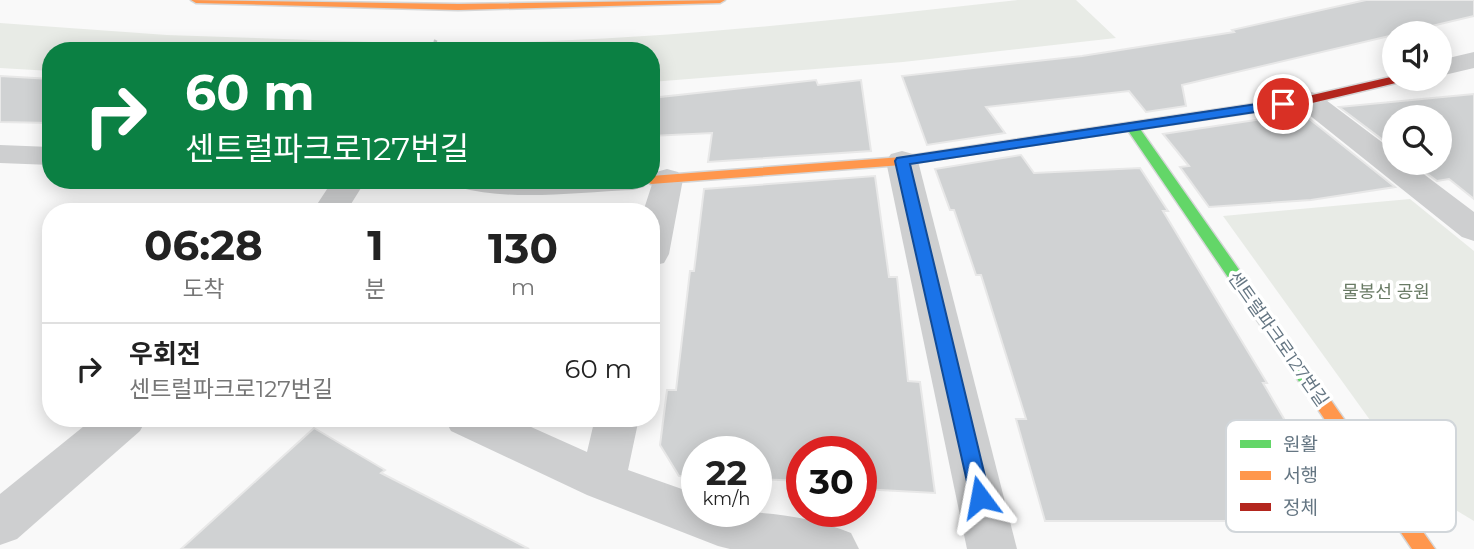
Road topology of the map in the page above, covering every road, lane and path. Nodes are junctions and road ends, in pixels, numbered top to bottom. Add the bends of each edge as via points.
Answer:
1 (196, 0) edge
2 (720, 0) edge
3 (437, 39) dead end
4 (435, 42) edge
5 (1473, 62) edge
6 (1452, 66) edge
7 (1382, 82) edge
8 (1308, 100) junction
9 (1133, 129) junction
10 (0, 154) edge
11 (42, 156) edge
12 (902, 161) junction
13 (660, 179) edge
14 (1474, 229) edge
15 (1335, 420) edge
16 (114, 427) edge
17 (486, 427) edge
18 (615, 427) edge
19 (603, 481) junction
20 (0, 523) edge
21 (1412, 532) edge
22 (834, 549) edge
23 (992, 549) edge
24 (1424, 549) edge

1 - 2 street via 389,7
3 - 4 path
5 - 6 street
7 - 8 street
8 - 9 street
8 - 14 street
9 - 12 street
9 - 15 street, 센트럴파크로127번길
10 - 11 street
12 - 13 street
12 - 23 street
16 - 20 street
17 - 19 street
18 - 19 street
19 - 22 street via 718,524
21 - 24 street, 센트럴파크로127번길

